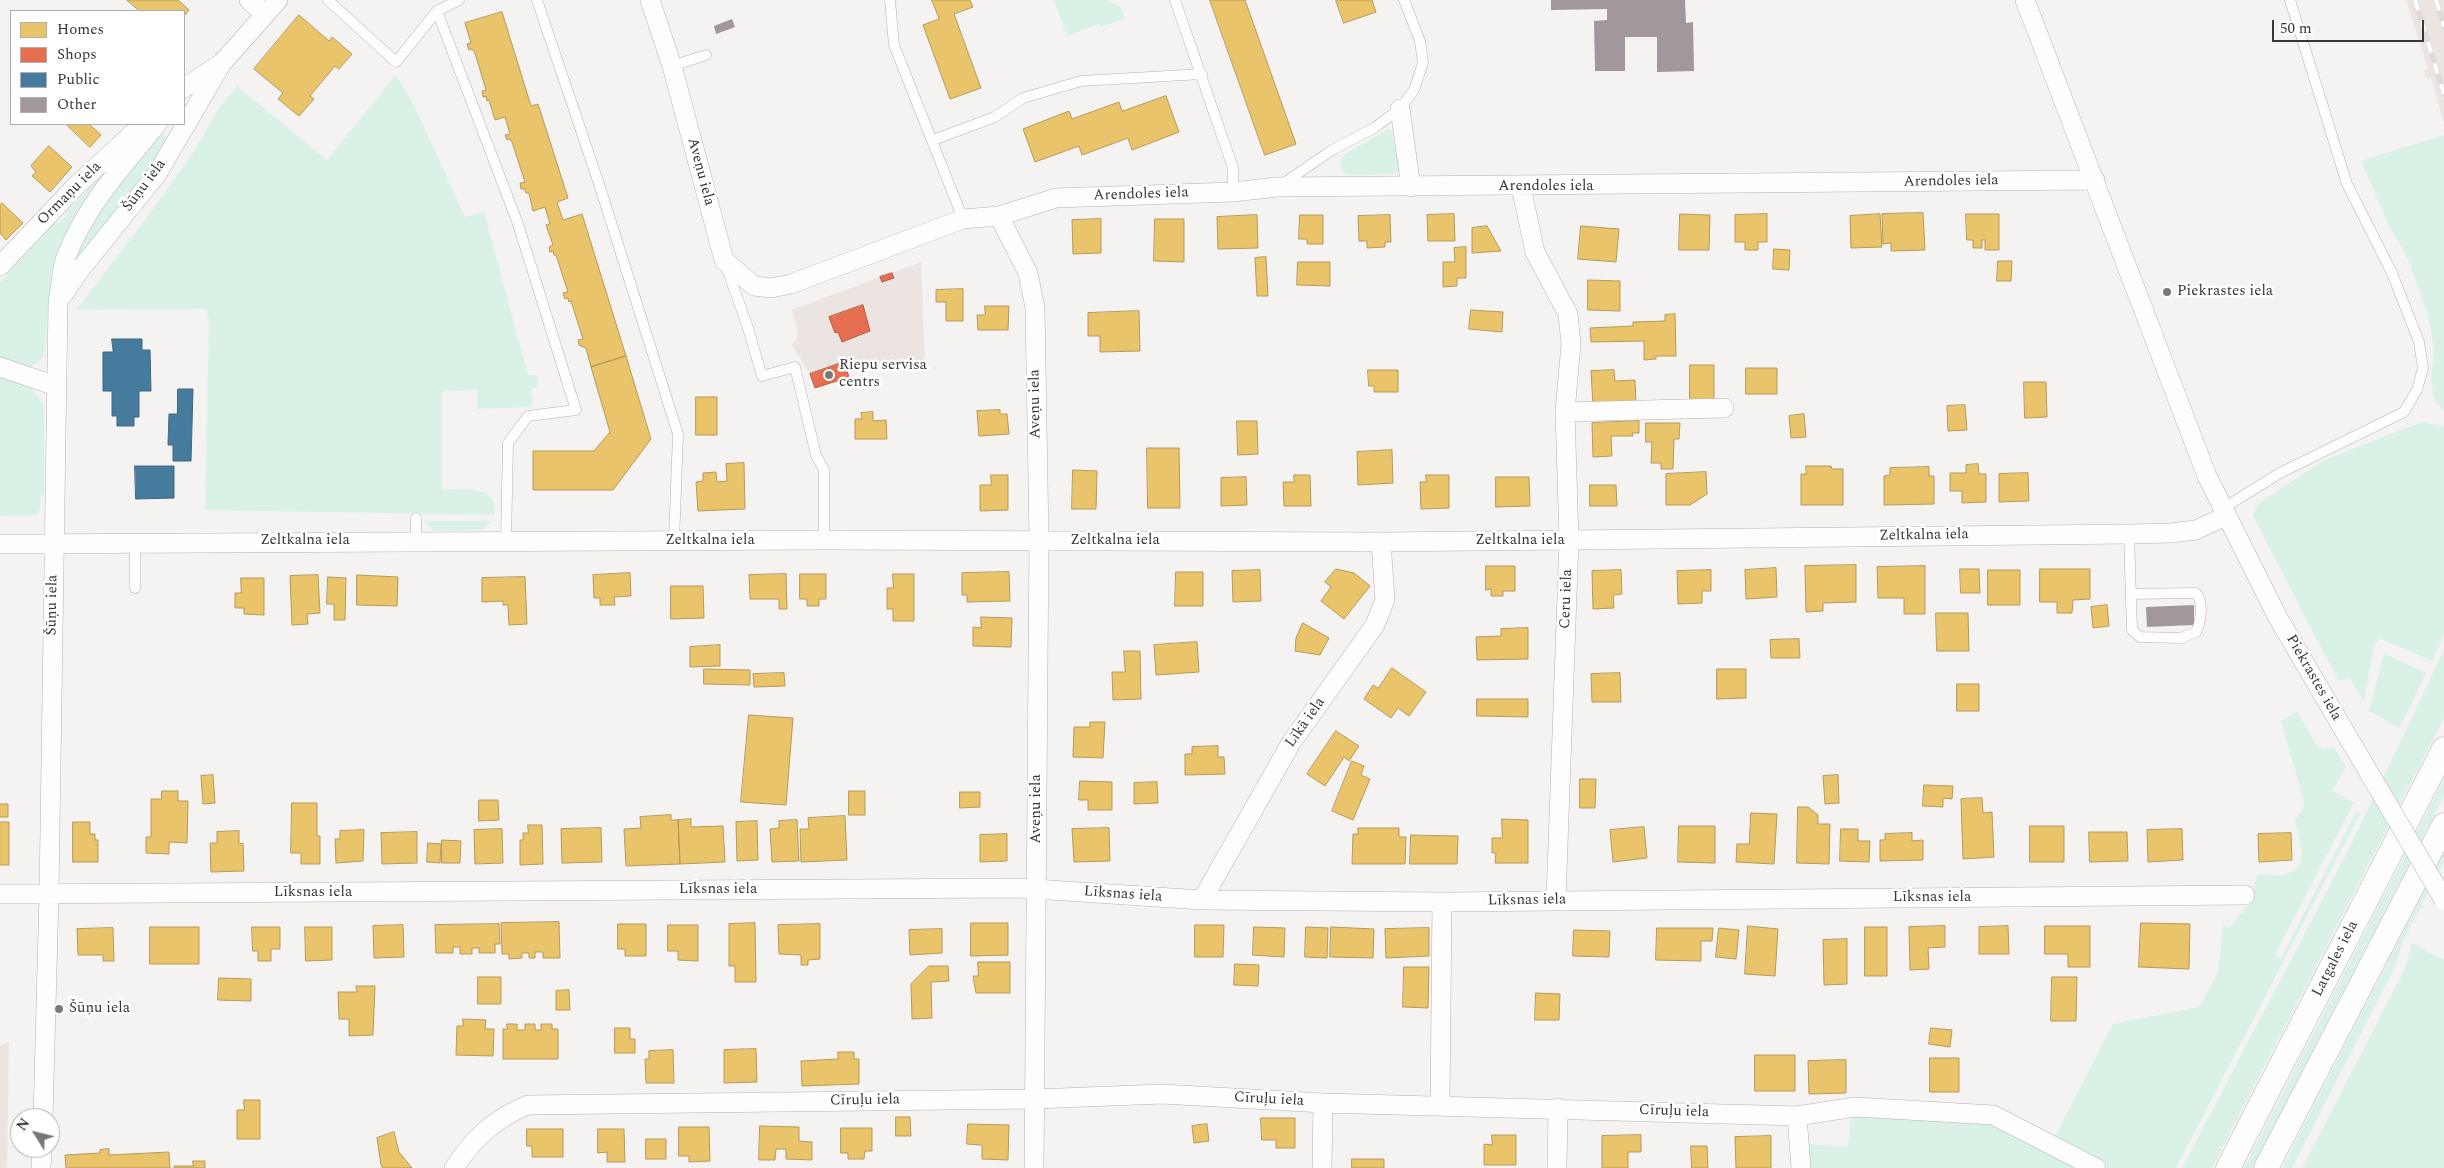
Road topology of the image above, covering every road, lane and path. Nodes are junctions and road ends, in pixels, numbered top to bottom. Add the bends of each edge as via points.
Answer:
1 (249, 0) edge
2 (278, 0) edge
3 (328, 0) edge
4 (459, 0) edge
5 (537, 0) edge
6 (890, 0) edge
7 (1176, 0) edge
8 (1404, 0) edge
9 (2025, 0) edge
10 (2290, 0) edge
11 (651, 1) edge
12 (437, 11) junction
13 (265, 14) junction
14 (706, 55) dead end
15 (222, 63) junction
16 (672, 66) junction
17 (1202, 74) junction
18 (186, 87) edge
19 (1400, 109) junction
20 (142, 125) edge
21 (156, 125) edge
22 (933, 140) junction
23 (2095, 180) junction
24 (1278, 187) junction
25 (1411, 187) junction
26 (1522, 187) junction
27 (1233, 192) junction
28 (999, 216) junction
29 (962, 219) junction
30 (724, 260) junction
31 (0, 266) edge
32 (58, 302) junction
33 (0, 367) edge
34 (56, 386) junction
35 (1724, 408) dead end
36 (1565, 412) junction
37 (2224, 513) junction
38 (416, 518) dead end
39 (2129, 534) junction
40 (824, 540) junction
41 (1039, 540) junction
42 (1569, 540) junction
43 (416, 541) junction
44 (506, 541) junction
45 (674, 541) junction
46 (54, 542) junction
47 (136, 542) junction
48 (1381, 542) junction
49 (0, 544) edge
50 (135, 588) dead end
51 (2131, 594) junction
52 (2444, 749) edge
53 (2444, 825) edge
54 (1036, 889) junction
55 (0, 894) edge
56 (49, 894) junction
57 (2245, 895) dead end
58 (1202, 900) junction
59 (1556, 900) junction
60 (2444, 900) edge
61 (1442, 902) junction
62 (1034, 1099) junction
63 (1323, 1103) junction
64 (1440, 1106) junction
65 (43, 1108) edge
66 (1558, 1108) junction
67 (1797, 1116) junction
68 (454, 1168) edge
69 (1034, 1168) edge
70 (1322, 1168) edge
71 (1557, 1168) edge
72 (1801, 1168) edge
73 (2096, 1168) edge
74 (2228, 1168) edge
75 (2266, 1168) edge

1 - 13 street
2 - 13 street
3 - 12 lane via 396,62
4 - 12 lane
5 - 45 lane via 678,434
6 - 22 lane via 894,45
7 - 17 lane
8 - 19 lane via 1420,41 1423,63 1414,90
9 - 23 street, Piekrastes iela
10 - 37 lane via 2347,184 2392,273 2419,342 2423,368 2417,390 2404,412 2280,473
11 - 16 street, Aveņu iela
12 - 44 lane via 518,224 576,410 528,416 508,443
13 - 15 street
14 - 16 lane
15 - 18 street
15 - 32 street, Šūņu iela via 157,174 78,271
16 - 30 street, Aveņu iela
17 - 22 lane via 1080,82 1023,98 995,117
17 - 27 lane via 1234,168
19 - 24 lane
19 - 25 street
20 - 31 street, Ormaņu iela via 76,186
21 - 32 street, Šūņu iela via 104,187 83,220 65,258
22 - 29 lane
23 - 26 street, Arendoles iela
23 - 37 street, Piekrastes iela via 2203,467
24 - 25 street, Arendoles iela
24 - 27 street, Arendoles iela
25 - 26 street, Arendoles iela
26 - 36 street, Ceru iela via 1534,252 1568,314 1571,344
27 - 28 street, Arendoles iela via 1056,198
28 - 29 street
28 - 41 street, Aveņu iela via 1028,273 1035,308
29 - 30 street via 791,284 771,288 754,286
30 - 40 lane via 762,376 795,367 816,455 824,470
32 - 34 street, Šūņu iela
33 - 34 street
34 - 46 street, Šūņu iela
35 - 36 street
36 - 42 street, Ceru iela
37 - 39 street, Zeltkalna iela via 2196,530
37 - 60 street, Piekrastes iela, bridge via 2278,616
38 - 43 lane
39 - 42 street, Zeltkalna iela
39 - 51 lane
40 - 41 street, Zeltkalna iela
40 - 45 street, Zeltkalna iela
41 - 48 street, Zeltkalna iela
41 - 54 street, Aveņu iela
42 - 48 street, Zeltkalna iela
42 - 59 street, Ceru iela
43 - 44 street, Zeltkalna iela
43 - 47 street, Zeltkalna iela
44 - 45 street, Zeltkalna iela
46 - 47 street, Zeltkalna iela
46 - 49 street, Zeltkalna iela
46 - 56 street, Šūņu iela
47 - 50 lane
48 - 58 street, Līkā iela via 1384,600 1376,625 1291,743
51 - 51 lane via 2132,630 2140,637 2181,638 2196,632 2200,614 2196,593
52 - 74 street, Latgales iela
53 - 75 street
54 - 56 street, Līksnas iela
54 - 58 street, Līksnas iela
54 - 62 street, Aveņu iela
55 - 56 street, Līksnas iela
56 - 65 street, Šūņu iela
57 - 59 street, Līksnas iela
58 - 61 street, Līksnas iela
59 - 61 street, Līksnas iela
61 - 64 street
62 - 63 street, Cīruļu iela via 1162,1094
62 - 68 street, Cīruļu iela via 528,1106 510,1112 491,1125
62 - 69 street, Aveņu iela
63 - 64 street, Cīruļu iela
63 - 70 street
64 - 66 street, Cīruļu iela
66 - 67 street, Cīruļu iela
66 - 71 street
67 - 72 street
67 - 73 street, Cīruļu iela via 1856,1107 1992,1115

